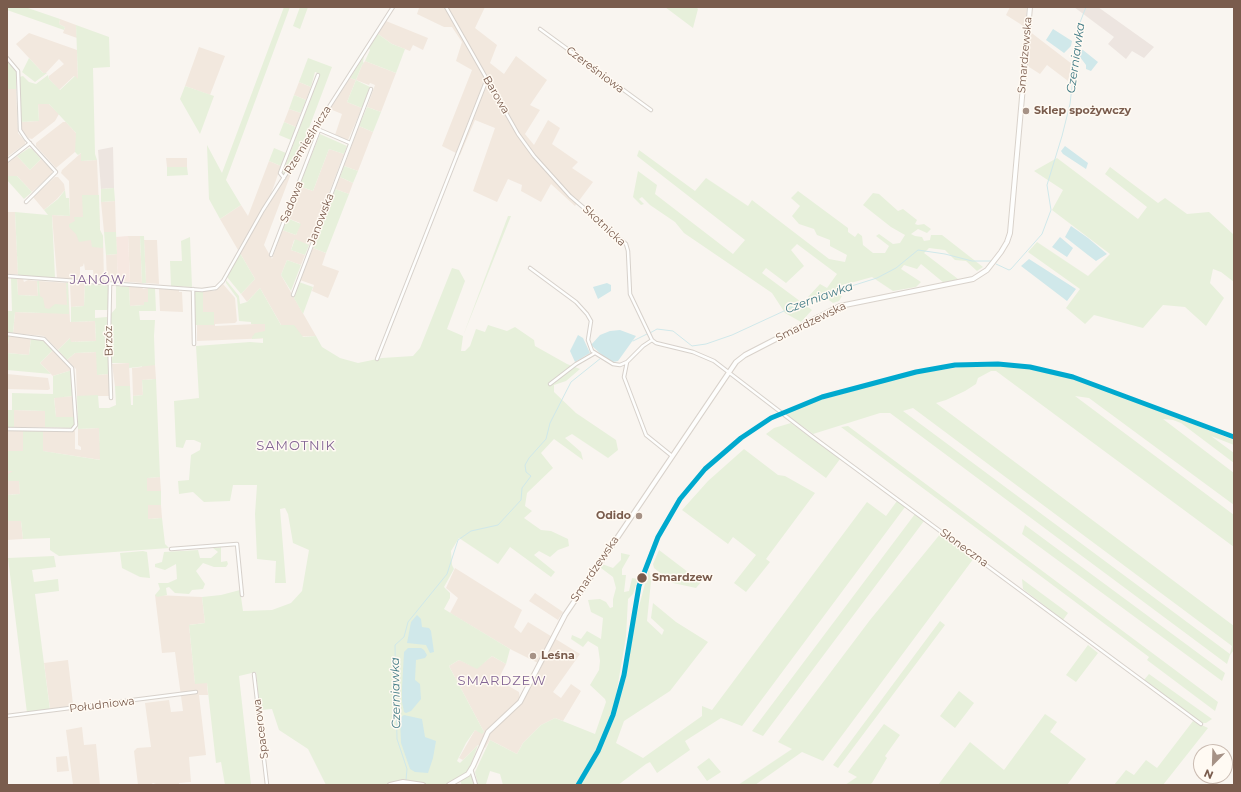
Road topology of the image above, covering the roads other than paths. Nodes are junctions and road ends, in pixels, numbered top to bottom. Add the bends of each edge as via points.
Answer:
1 (393, 7) edge
2 (446, 7) edge
3 (1030, 7) edge
4 (540, 28) dead end
5 (7, 58) edge
6 (318, 75) dead end
7 (486, 79) junction
8 (371, 89) dead end
9 (651, 110) dead end
10 (315, 128) junction
11 (319, 130) junction
12 (30, 143) junction
13 (350, 143) junction
14 (7, 160) edge
15 (554, 177) joint
16 (284, 178) junction
17 (26, 202) dead end
18 (271, 255) dead end
19 (530, 268) dead end
20 (7, 276) edge
21 (110, 284) junction
22 (193, 289) junction
23 (293, 295) dead end
24 (7, 334) edge
25 (652, 340) junction
26 (194, 344) dead end
27 (595, 353) junction
28 (377, 359) dead end
29 (627, 362) junction
30 (728, 373) junction
31 (550, 384) dead end
32 (111, 398) dead end
33 (7, 429) edge
34 (672, 456) junction
35 (171, 548) dead end
36 (242, 595) dead end
37 (254, 674) dead end
38 (196, 692) dead end
39 (7, 716) edge
40 (1201, 724) dead end
41 (471, 769) junction
42 (468, 774) junction
43 (474, 779) junction
44 (267, 785) edge
45 (390, 785) edge
46 (423, 785) edge
47 (449, 785) edge
48 (476, 785) edge

1 - 10 street, Rzemieślnicza
2 - 7 street, Barowa
3 - 30 street, Smardzewska via 1009,237 987,270 969,281 840,306 745,355
4 - 9 street, Czereśniowa
5 - 12 street via 18,71 20,130
6 - 16 street via 280,173
7 - 15 street, Barowa via 518,134
7 - 28 street
8 - 13 street, Janowska
10 - 11 street
10 - 16 street, Rzemieślnicza
11 - 13 street
11 - 18 street, Sadowa
12 - 14 street
12 - 17 street via 56,172
13 - 23 street, Janowska
15 - 25 street, Skotnicka via 570,196 626,244 630,294
16 - 22 street, Rzemieślnicza via 227,275 216,288
19 - 27 street via 571,298 587,314 591,321 589,344
20 - 21 street, Rzemieślnicza
21 - 22 street, Rzemieślnicza
21 - 32 street, Brzóz
22 - 26 street
24 - 33 street via 44,339 72,368 76,425 72,430
25 - 29 street
25 - 30 street via 702,355
27 - 29 street via 613,364
27 - 31 street
29 - 34 street via 624,377 646,435
30 - 34 street, Smardzewska
30 - 40 street, Słoneczna
34 - 41 street, Smardzewska via 565,615 523,697 517,706 488,732
35 - 36 street via 237,544
37 - 44 street, Spacerowa
38 - 39 street, Południowa
41 - 42 street, Smardzewska
41 - 43 street
42 - 43 street
42 - 47 street
43 - 48 street
45 - 46 street via 403,782

